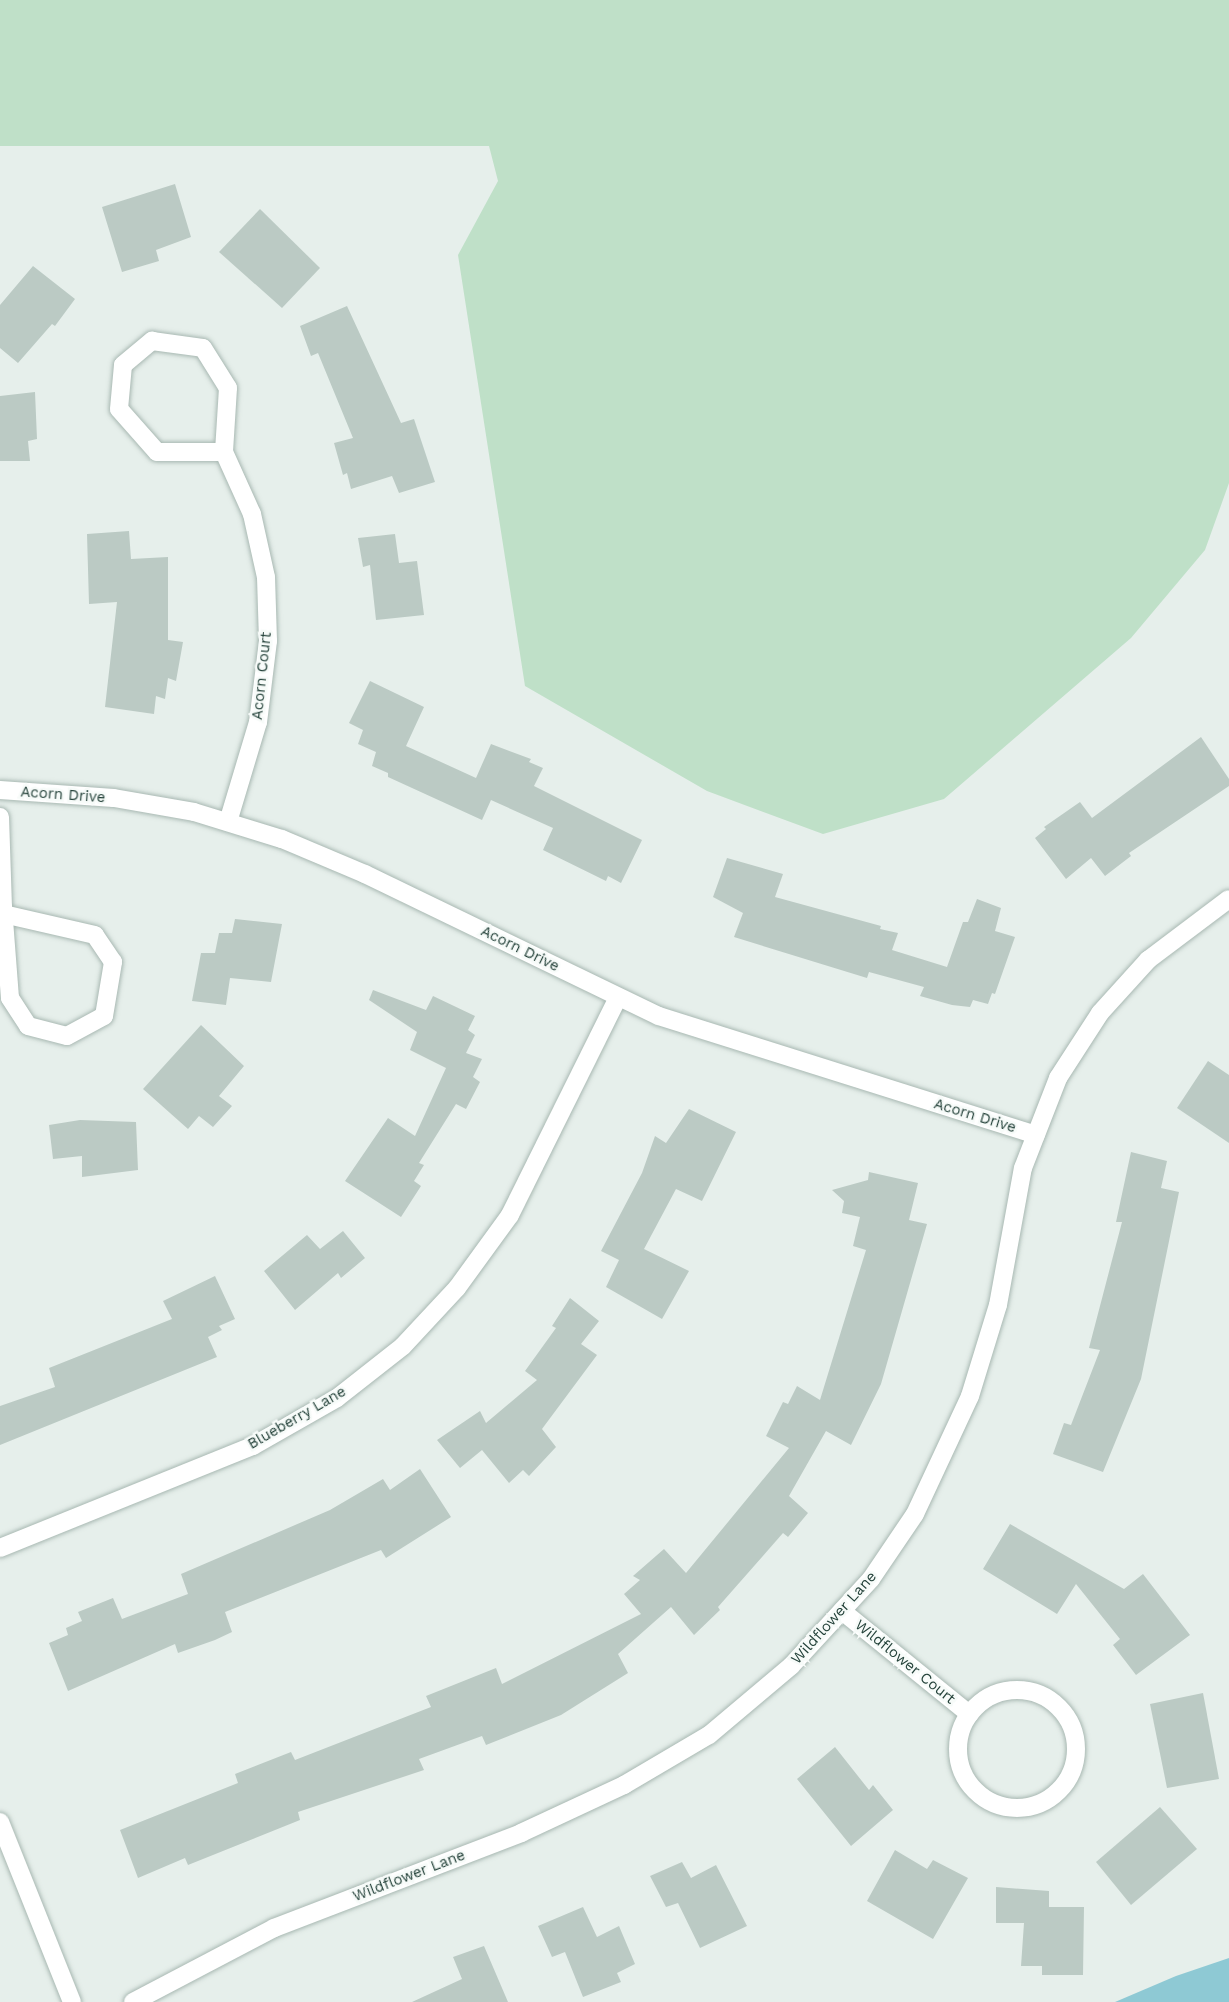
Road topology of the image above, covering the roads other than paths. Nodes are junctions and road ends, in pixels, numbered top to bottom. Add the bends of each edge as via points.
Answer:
1 (224, 452) junction
2 (0, 790) edge
3 (0, 817) edge
4 (228, 822) junction
5 (1229, 899) edge
6 (3, 914) junction
7 (618, 997) junction
8 (1036, 1135) junction
9 (0, 1548) edge
10 (842, 1611) junction
11 (969, 1714) junction
12 (0, 1822) edge
13 (72, 2002) edge
14 (133, 2002) edge

1 - 1 street, Acorn Court via 228,388 203,348 152,341 123,365 119,409 157,452
1 - 4 street, Acorn Court via 252,514 264,566 268,641 258,722
2 - 4 street, Acorn Drive via 114,798
3 - 6 street
4 - 7 street, Acorn Drive via 364,874
5 - 8 street, Wildflower Lane via 1148,960 1100,1013 1058,1078
6 - 6 street via 10,998 28,1026 67,1036 104,1017 113,962 94,935
7 - 8 street, Acorn Drive via 659,1017
7 - 9 street, Blueberry Lane via 510,1215 457,1288 403,1346 337,1398 253,1446
8 - 10 street, Wildflower Lane via 1023,1168 998,1305 970,1396 915,1514 871,1579
10 - 11 street, Wildflower Court
10 - 14 street, Wildflower Lane via 790,1666 709,1735 624,1785 521,1833 274,1928
11 - 11 street via 958,1751 962,1770 972,1787 987,1800 1025,1808 1044,1802 1060,1790 1071,1774 1075,1746 1068,1718 1055,1704 1039,1693 1001,1692 983,1700
12 - 13 street

